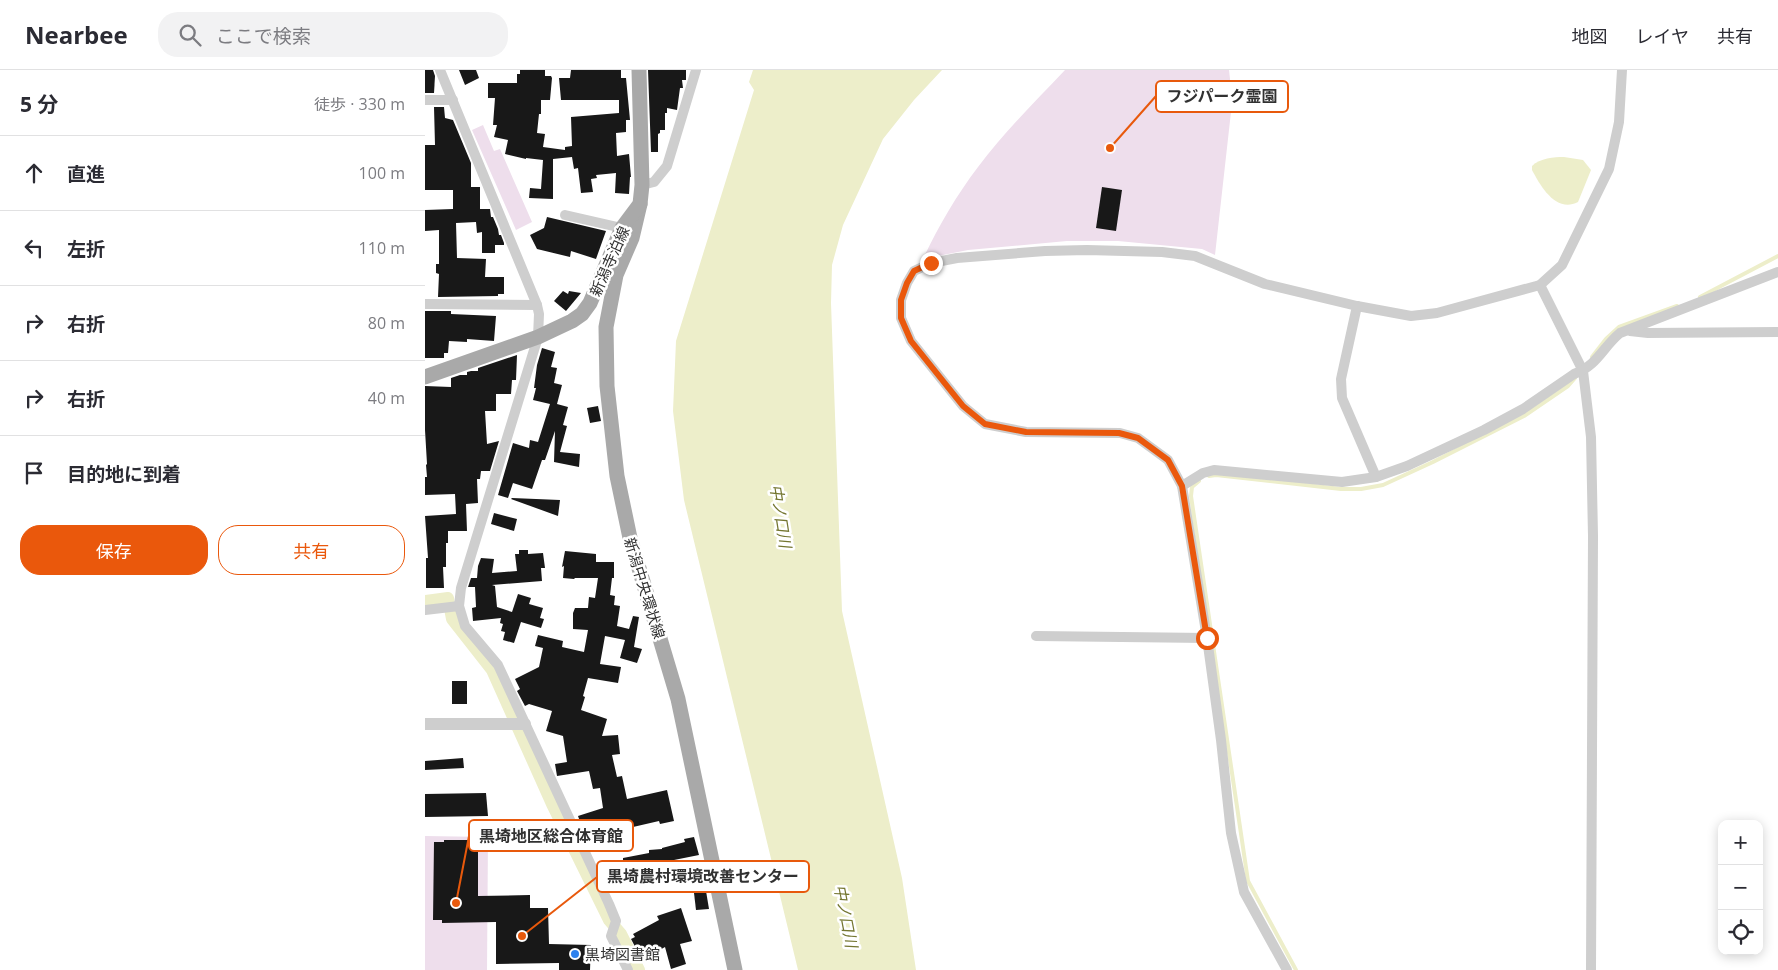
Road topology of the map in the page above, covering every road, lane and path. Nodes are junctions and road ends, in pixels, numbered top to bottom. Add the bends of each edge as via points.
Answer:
1 (440, 70) edge
2 (639, 70) edge
3 (696, 70) edge
4 (1623, 70) edge
5 (425, 100) edge
6 (453, 100) junction
7 (642, 185) junction
8 (640, 204) junction
9 (565, 214) dead end
10 (622, 228) junction
11 (1778, 272) edge
12 (1540, 285) junction
13 (425, 304) edge
14 (537, 305) junction
15 (1357, 306) junction
16 (1629, 331) junction
17 (1778, 332) edge
18 (538, 337) junction
19 (1583, 371) junction
20 (425, 377) edge
21 (1376, 477) junction
22 (1182, 486) junction
23 (459, 606) junction
24 (425, 610) edge
25 (1036, 636) dead end
26 (1207, 638) junction
27 (425, 724) edge
28 (525, 724) junction
29 (628, 970) edge
30 (735, 970) edge
31 (1287, 970) edge
32 (1591, 970) edge

1 - 6 street
2 - 7 main road
3 - 7 street via 667,166 654,182
4 - 12 street via 1619,122 1609,169 1562,265
5 - 6 street
6 - 14 street
7 - 8 main road
8 - 10 main road, 新潟寺泊線
8 - 30 main road, 新潟中央環状線 via 632,238 616,275 606,327 607,386 617,476 630,538 678,699
9 - 10 street
10 - 18 main road, 新潟寺泊線 via 596,291 582,314
11 - 16 street
12 - 15 street via 1437,314 1411,316
12 - 19 street
13 - 14 street
14 - 18 street
15 - 21 street via 1341,379 1342,398
15 - 22 street via 1265,284 1195,256 1162,252 1087,250 999,254 931,263 914,271 901,300 901,318 911,341 963,406 985,424 1026,432 1119,433 1138,438 1168,460
16 - 17 street
16 - 19 street via 1620,333 1608,343 1596,361
18 - 20 main road, 新潟寺泊線
18 - 23 street via 461,588
19 - 21 street via 1484,430
19 - 32 street via 1591,438
21 - 22 street via 1343,482 1214,470
22 - 26 street
23 - 24 street
23 - 28 street via 465,626 498,665
25 - 26 street
26 - 31 street via 1231,833 1244,892
27 - 28 street
28 - 29 street via 609,904 616,921 611,936

